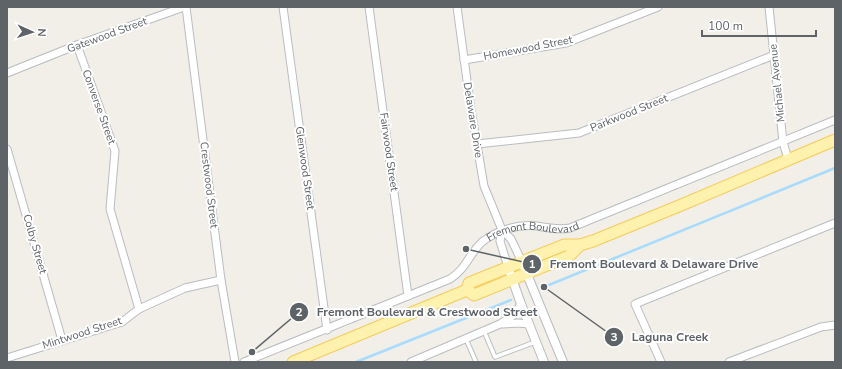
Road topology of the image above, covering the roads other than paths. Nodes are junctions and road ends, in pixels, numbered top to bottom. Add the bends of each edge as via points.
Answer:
1 (185, 7) edge
2 (283, 7) edge
3 (369, 7) edge
4 (457, 7) edge
5 (658, 7) edge
6 (769, 7) edge
7 (77, 45) junction
8 (774, 55) junction
9 (464, 60) junction
10 (7, 73) edge
11 (835, 120) edge
12 (835, 140) edge
13 (783, 142) junction
14 (477, 144) junction
15 (7, 149) edge
16 (788, 159) junction
17 (835, 223) edge
18 (502, 230) junction
19 (580, 245) junction
20 (522, 262) junction
21 (508, 267) junction
22 (527, 274) junction
23 (221, 280) junction
24 (513, 280) junction
25 (467, 290) junction
26 (408, 296) junction
27 (521, 304) junction
28 (140, 309) junction
29 (500, 324) junction
30 (530, 324) junction
31 (835, 325) edge
32 (327, 330) junction
33 (484, 331) junction
34 (466, 339) junction
35 (62, 340) junction
36 (536, 341) junction
37 (495, 357) junction
38 (7, 358) edge
39 (425, 359) edge
40 (235, 362) edge
41 (244, 362) edge
42 (293, 362) edge
43 (411, 362) edge
44 (476, 362) edge
45 (497, 362) edge
46 (544, 362) edge
47 (563, 362) edge
48 (661, 362) edge
49 (729, 362) edge

1 - 7 street, Gatewood Street
1 - 23 street, Crestwood Street
2 - 32 street, Glenwood Street
3 - 26 street, Fairwood Street
4 - 9 street, Delaware Drive
5 - 9 street, Homewood Street via 566,43
6 - 8 street, Michael Avenue
7 - 10 street, Gatewood Street
7 - 28 street, Converse Street via 116,151 110,209
8 - 13 street, Michael Avenue
8 - 14 street, Parkwood Street via 579,133
9 - 14 street, Delaware Drive
11 - 13 street, Fremont Boulevard
12 - 16 main road, Fremont Boulevard
13 - 16 street, Michael Avenue
13 - 18 street, Fremont Boulevard via 570,228 555,230 527,226
14 - 18 street, Delaware Drive via 484,186
15 - 35 street, Colby Street
16 - 19 main road, Fremont Boulevard
17 - 48 street via 635,304
18 - 20 street, Delaware Drive via 511,239
18 - 21 street, Delaware Drive via 500,241
18 - 26 street, Fremont Boulevard via 483,242 463,269 450,279
19 - 20 main road, Fremont Boulevard via 564,244
19 - 22 main road, Fremont Boulevard via 570,256
20 - 21 main road, Fremont Boulevard
20 - 22 street, Delaware Drive
21 - 24 street, Delaware Drive
21 - 25 main road, Fremont Boulevard via 469,283
22 - 24 main road, Fremont Boulevard
22 - 47 street, Delaware Drive
23 - 28 street, Mintwood Street via 185,288
23 - 40 street, Crestwood Street
24 - 25 main road, Fremont Boulevard via 474,295
24 - 27 street, Delaware Drive
25 - 42 main road, Fremont Boulevard
26 - 32 street, Fremont Boulevard
27 - 29 street via 514,315
27 - 30 street, Delaware Drive
28 - 35 street, Mintwood Street via 122,322
29 - 30 street
29 - 33 street
30 - 36 street, Delaware Drive
31 - 49 street via 821,327
32 - 41 street, Fremont Boulevard
33 - 34 street
33 - 37 lane
34 - 39 street
34 - 44 lane
35 - 38 street, Mintwood Street
36 - 37 lane
36 - 46 street, Delaware Drive
37 - 45 lane
39 - 43 street

